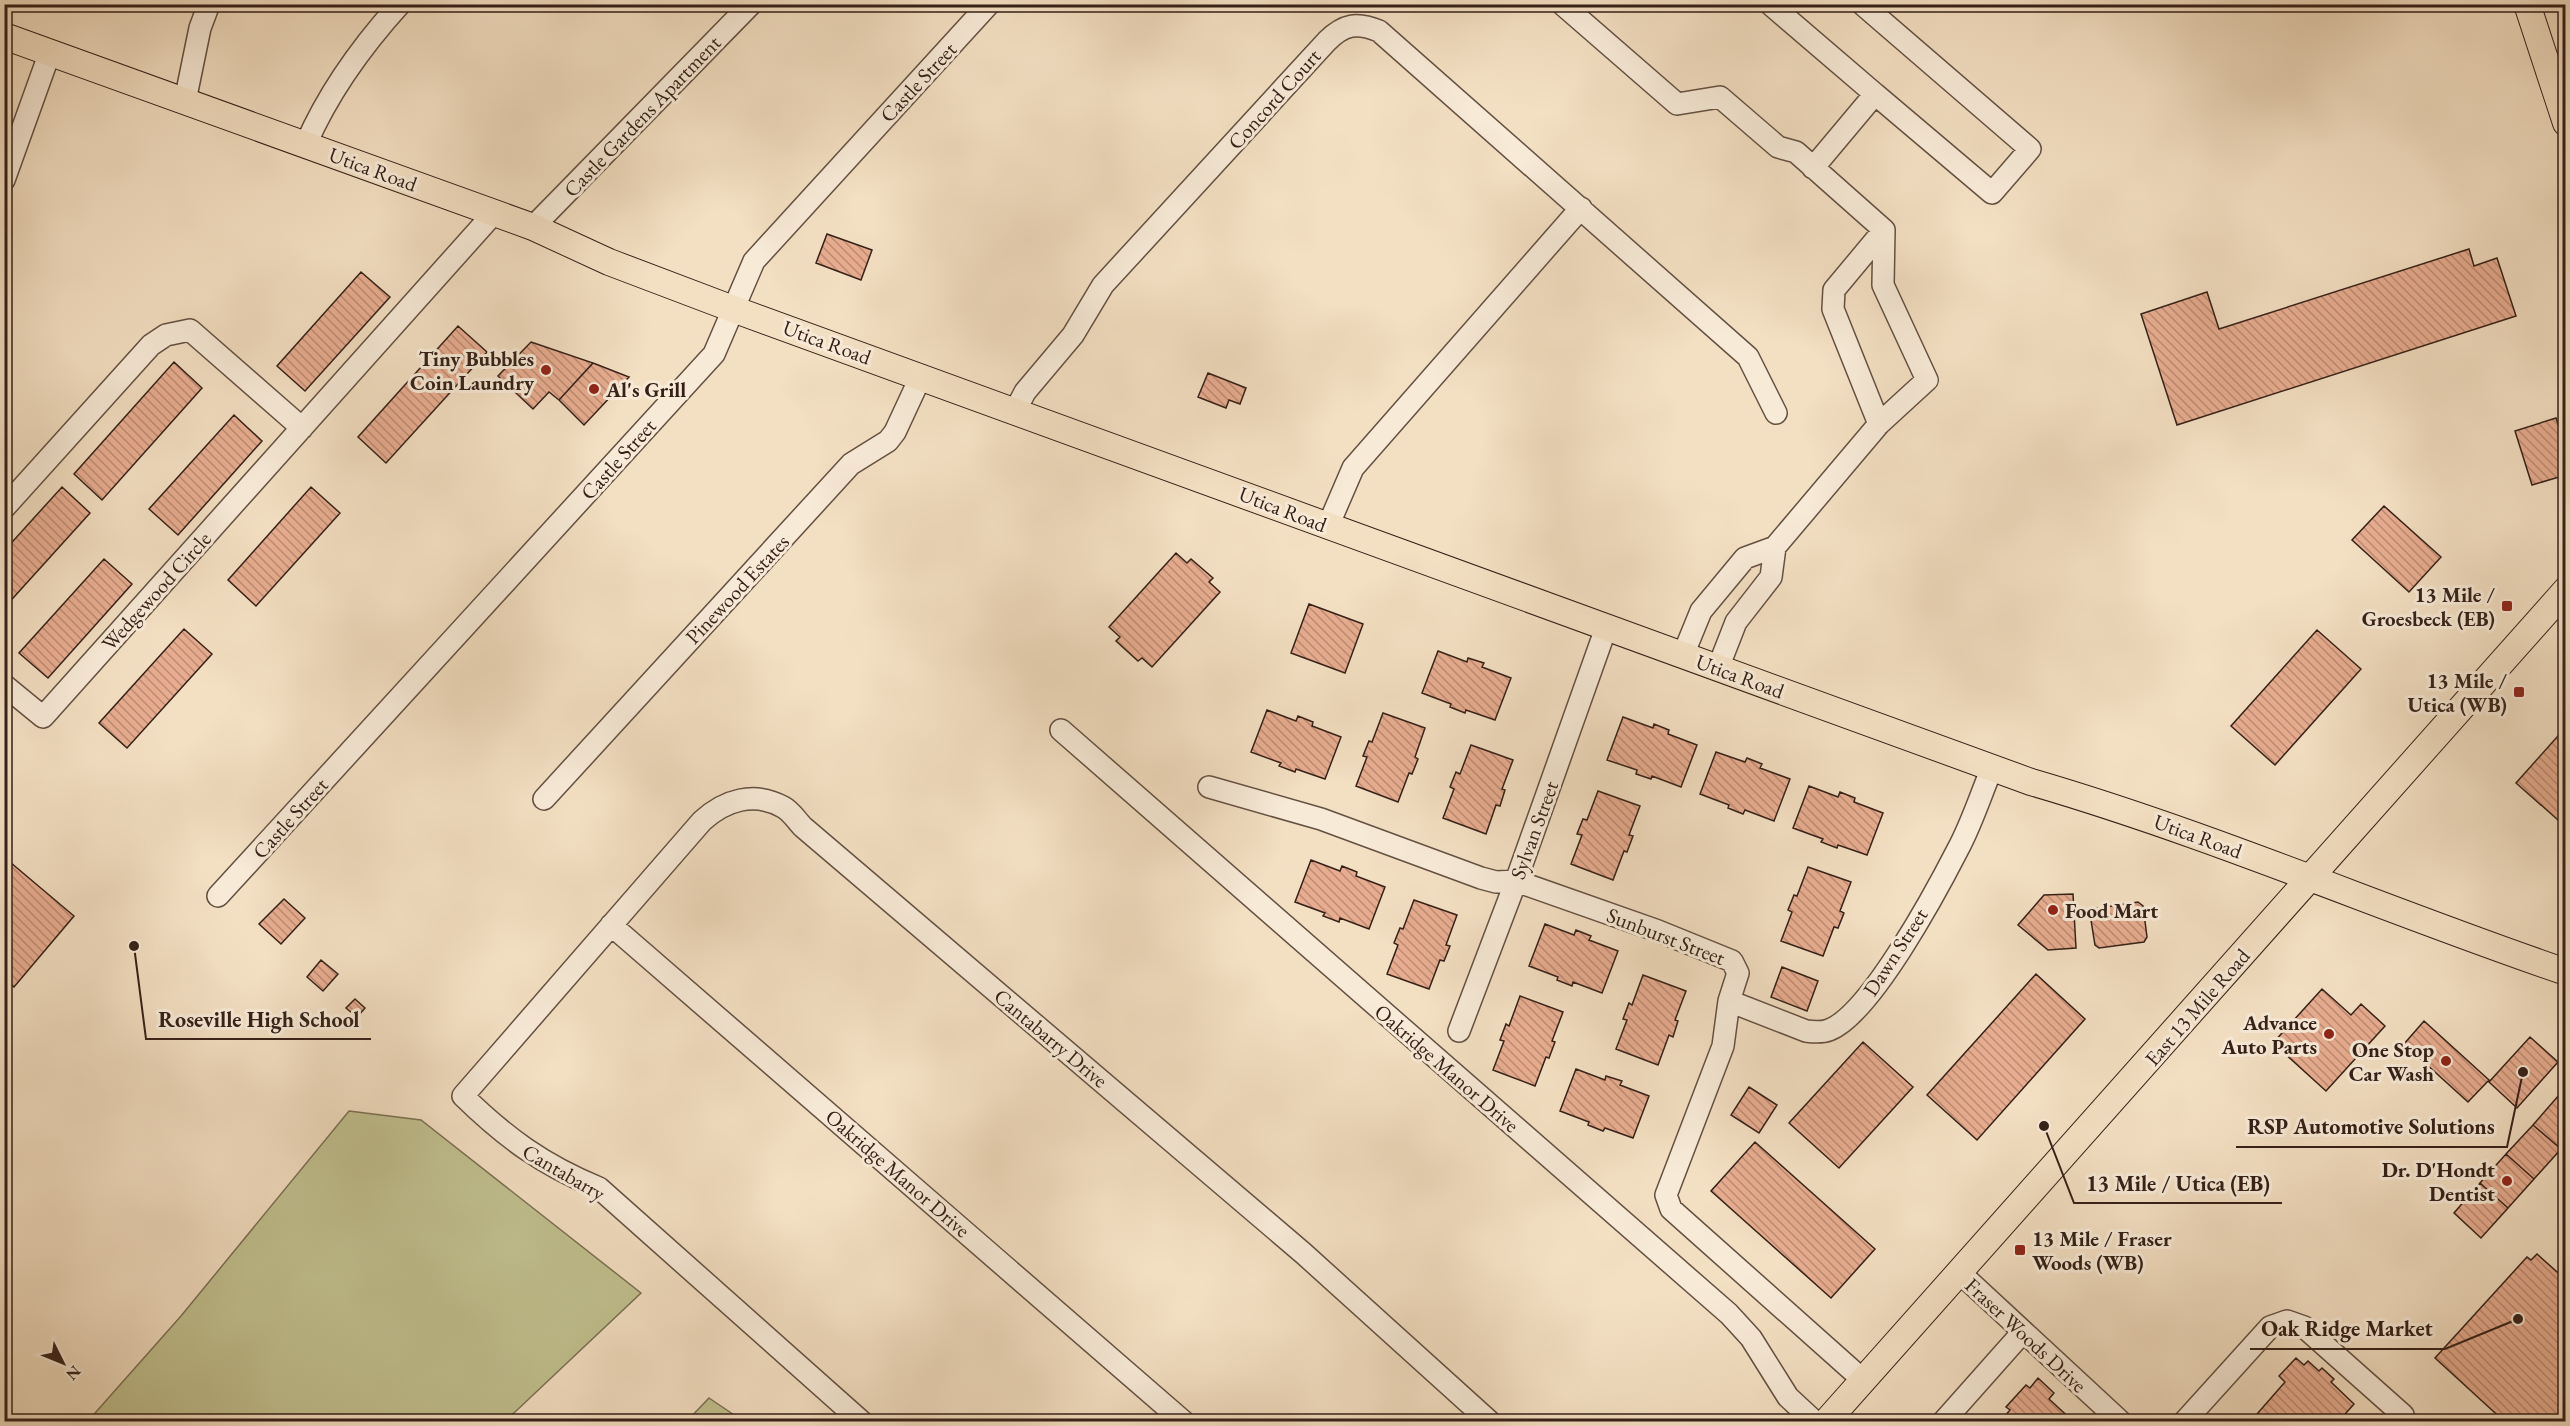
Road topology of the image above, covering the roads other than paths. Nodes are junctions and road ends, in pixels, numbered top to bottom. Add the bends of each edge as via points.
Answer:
1 (209, 4) edge
2 (400, 4) edge
3 (751, 4) edge
4 (989, 4) edge
5 (1562, 4) edge
6 (1770, 4) edge
7 (1862, 4) edge
8 (2527, 4) edge
9 (4, 36) edge
10 (50, 52) junction
11 (1875, 94) junction
12 (185, 101) junction
13 (2565, 123) edge
14 (306, 144) junction
15 (1813, 168) junction
16 (4, 180) edge
17 (1581, 208) junction
18 (494, 213) junction
19 (533, 227) junction
20 (1884, 230) junction
21 (733, 309) junction
22 (921, 376) junction
23 (1015, 411) junction
24 (1776, 413) dead end
25 (1880, 424) junction
26 (302, 428) junction
27 (4, 508) edge
28 (1328, 526) junction
29 (1775, 547) junction
30 (2565, 590) edge
31 (1606, 628) junction
32 (1683, 655) junction
33 (1718, 668) junction
34 (4, 685) edge
35 (1061, 730) dead end
36 (1992, 768) junction
37 (1209, 787) dead end
38 (544, 800) dead end
39 (2311, 876) junction
40 (1516, 881) junction
41 (218, 896) dead end
42 (611, 926) junction
43 (2565, 972) edge
44 (1730, 1001) junction
45 (1459, 1031) dead end
46 (1959, 1272) junction
47 (2022, 1333) junction
48 (1863, 1380) junction
49 (2403, 1415) dead end
50 (862, 1422) edge
51 (1184, 1422) edge
52 (1490, 1422) edge
53 (1815, 1422) edge
54 (1827, 1422) edge
55 (1943, 1422) edge
56 (2121, 1422) edge
57 (2184, 1422) edge

1 - 12 street
2 - 14 street via 339,80
3 - 19 street, Castle Gardens Apartment
4 - 21 street, Castle Street via 754,261
5 - 15 street via 1677,104 1720,97 1778,147 1796,152
6 - 11 street
7 - 11 street via 2030,149 1992,193
8 - 13 main road
9 - 10 main road, Utica Road
10 - 12 main road, Utica Road
10 - 16 street
11 - 15 street
12 - 14 main road, Utica Road
14 - 18 main road, Utica Road
15 - 20 street
17 - 23 street, Concord Court via 1379,31 1350,24 1327,41 1103,285 1073,335 1025,392
17 - 24 street, Concord Court via 1748,357
17 - 28 street via 1353,468
18 - 19 main road, Utica Road
18 - 26 street, Wedgewood Circle
19 - 21 main road, Utica Road via 609,262
20 - 25 street via 1834,290 1833,309
20 - 25 street via 1883,285 1927,380
21 - 22 main road, Utica Road
21 - 41 street, Castle Street via 714,354
22 - 23 main road, Utica Road
22 - 38 street, Pinewood Estates via 888,441 851,464
23 - 28 main road, Utica Road
25 - 29 street
26 - 27 street via 190,330 166,335 151,345
26 - 34 street, Wedgewood Circle via 43,717
28 - 31 main road, Utica Road
29 - 32 street via 1745,558 1701,611
29 - 33 street via 1771,577 1736,622
30 - 39 main road, East 13 Mile Road
31 - 32 main road, Utica Road
31 - 40 street, Sylvan Street
32 - 33 main road, Utica Road
33 - 36 main road, Utica Road
35 - 53 street, Oakridge Manor Drive via 1730,1314 1751,1338 1788,1397
36 - 39 main road, Utica Road via 2117,807
36 - 44 street, Dawn Street via 1959,847 1902,945 1852,1015 1830,1030 1812,1032
37 - 40 street, Sunburst Street via 1321,819 1481,878
39 - 43 main road, Utica Road
39 - 46 main road, East 13 Mile Road
40 - 44 street, Sunburst Street via 1732,961 1738,973
40 - 45 street, Sylvan Street
42 - 50 street, Cantabarry via 463,1096 495,1128 530,1154 599,1188
42 - 51 street, Oakridge Manor Drive
42 - 52 street, Cantabarry Drive via 715,809 731,801 757,798 784,808 1303,1253
44 - 48 street, Sunburst Street via 1723,1046 1666,1195 1671,1209
46 - 47 street, Fraser Woods Drive
46 - 48 main road, East 13 Mile Road
47 - 55 street
47 - 56 street, Fraser Woods Drive
48 - 54 main road, East 13 Mile Road
49 - 57 street via 2304,1327 2288,1321 2270,1327

